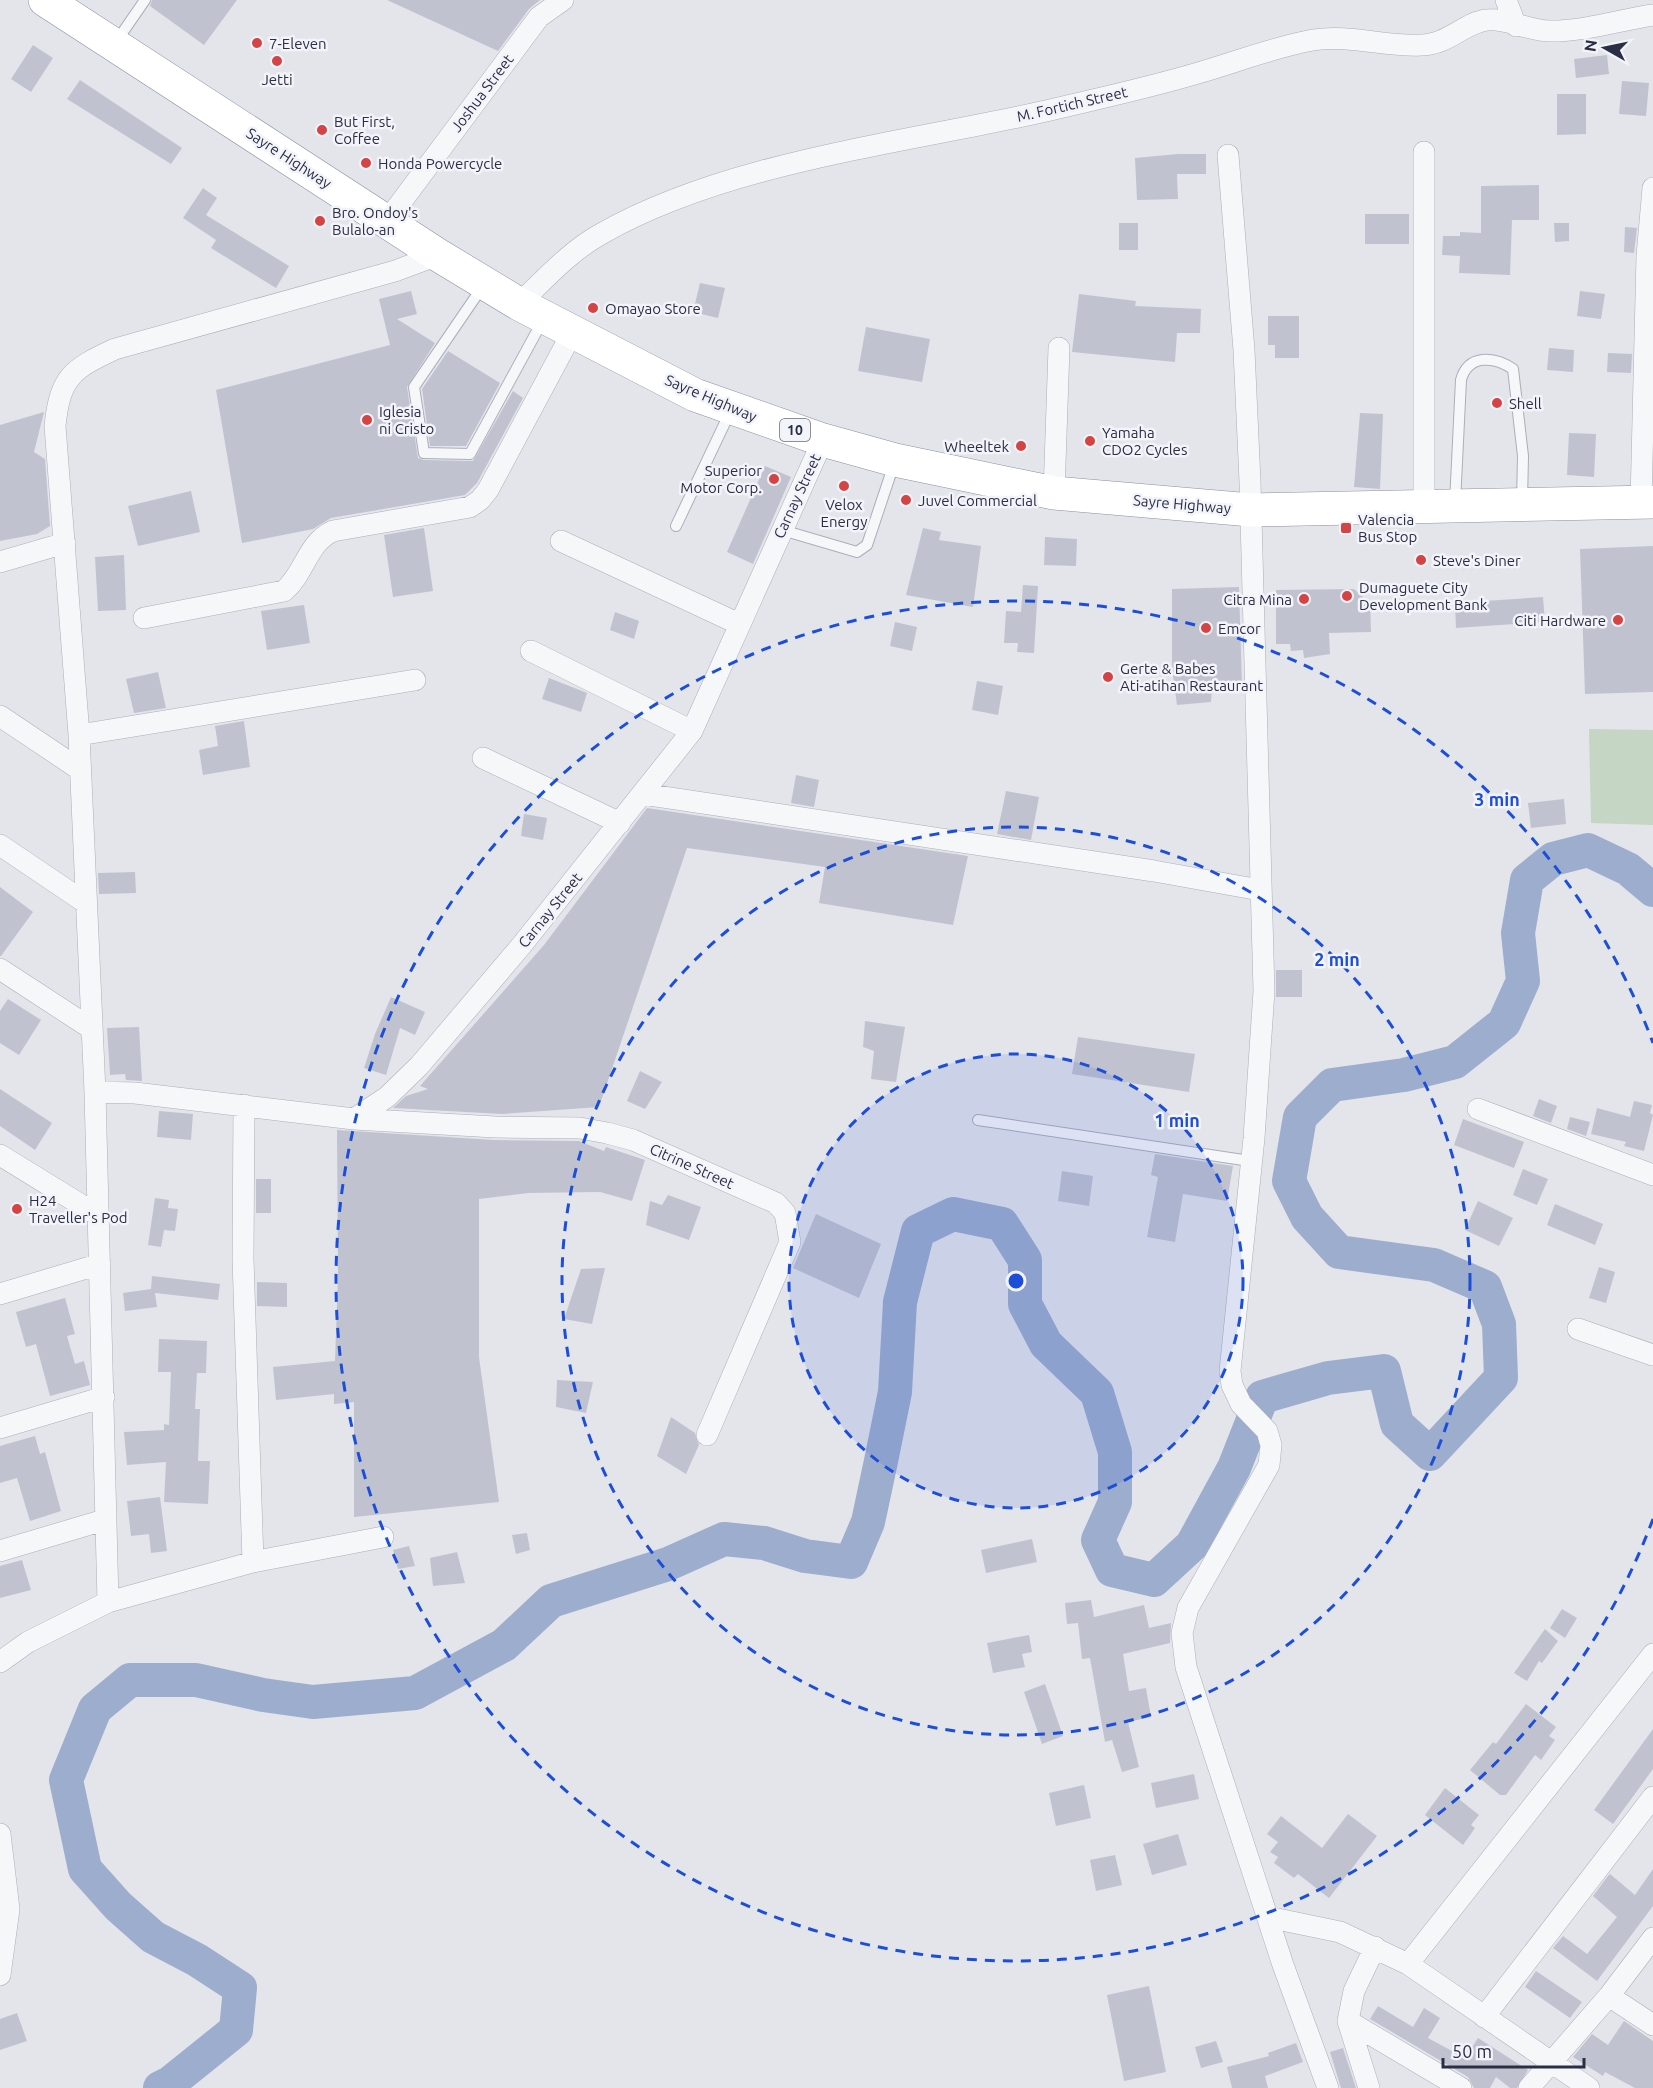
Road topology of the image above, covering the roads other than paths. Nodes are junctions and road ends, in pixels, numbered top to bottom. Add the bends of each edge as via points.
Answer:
1 (45, 0) edge
2 (145, 0) edge
3 (562, 0) edge
4 (1506, 0) edge
5 (1653, 15) edge
6 (1516, 26) junction
7 (114, 45) junction
8 (1424, 152) dead end
9 (1228, 155) dead end
10 (1653, 188) edge
11 (387, 221) junction
12 (438, 255) junction
13 (484, 283) junction
14 (545, 319) junction
15 (1059, 348) dead end
16 (731, 410) junction
17 (823, 440) junction
18 (895, 460) junction
19 (1054, 493) junction
20 (1647, 502) edge
21 (1522, 505) junction
22 (1439, 507) junction
23 (1251, 510) junction
24 (676, 526) dead end
25 (782, 530) junction
26 (561, 541) dead end
27 (65, 543) junction
28 (0, 562) edge
29 (144, 618) dead end
30 (739, 624) junction
31 (531, 651) dead end
32 (415, 680) dead end
33 (0, 717) edge
34 (692, 731) junction
35 (79, 735) junction
36 (483, 758) dead end
37 (79, 769) junction
38 (643, 794) junction
39 (620, 823) junction
40 (0, 845) edge
41 (1260, 890) junction
42 (86, 903) junction
43 (0, 969) edge
44 (92, 1029) junction
45 (95, 1092) junction
46 (244, 1105) junction
47 (1478, 1109) dead end
48 (354, 1119) junction
49 (978, 1120) dead end
50 (0, 1155) edge
51 (1250, 1161) junction
52 (1653, 1175) edge
53 (96, 1214) junction
54 (100, 1264) junction
55 (0, 1294) edge
56 (1578, 1329) dead end
57 (1653, 1355) edge
58 (104, 1397) junction
59 (0, 1428) edge
60 (707, 1435) dead end
61 (104, 1520) junction
62 (383, 1537) dead end
63 (0, 1551) edge
64 (253, 1562) junction
65 (108, 1602) junction
66 (1653, 1654) edge
67 (0, 1662) edge
68 (1653, 1797) edge
69 (0, 1834) edge
70 (1268, 1917) junction
71 (1653, 1938) edge
72 (1376, 1947) junction
73 (1408, 1964) junction
74 (0, 1975) edge
75 (1609, 1996) junction
76 (1484, 2017) junction
77 (1348, 2022) junction
78 (1653, 2025) edge
79 (1550, 2062) junction
80 (1328, 2088) edge
81 (1369, 2088) edge
82 (1461, 2088) edge
83 (1529, 2088) edge
84 (1589, 2088) edge

1 - 7 highway, Sayre Highway / 10
2 - 7 lane
3 - 11 street, Joshua Street via 539,17
4 - 6 street
5 - 6 street, M. Fortich Street via 1553,32
6 - 14 street, M. Fortich Street via 1484,20 1436,43 1420,46 1340,38 1313,40 1044,111 761,174 664,205 579,249
7 - 11 highway, Sayre Highway / 10
8 - 22 street
9 - 23 street via 1244,350
10 - 20 street via 1647,256
11 - 12 highway, Sayre Highway / 10
12 - 13 highway, Sayre Highway / 10
12 - 27 street via 395,271 114,349 73,372 58,396 55,426
13 - 14 highway, Sayre Highway / 10
13 - 14 lane via 414,387 424,453 470,454
14 - 16 highway, Sayre Highway / 10
14 - 29 street, M. Fortich Street via 488,490 480,500 470,507 333,531 314,544 295,582 284,591
15 - 19 street
16 - 17 highway, Sayre Highway / 10
16 - 24 lane
17 - 18 highway, Sayre Highway / 10
17 - 25 street, Carnay Street
18 - 19 highway, Sayre Highway / 10
18 - 25 lane via 867,545 857,552
19 - 23 highway, Sayre Highway / 10
20 - 21 highway, Sayre Highway / 10
21 - 22 highway, Sayre Highway / 10
21 - 22 lane via 1523,456 1513,369 1500,360 1472,362 1464,367
22 - 23 highway, Sayre Highway / 10
23 - 41 street
25 - 30 street, Carnay Street
26 - 30 street
27 - 28 street
27 - 35 street
30 - 34 street, Carnay Street
31 - 34 street
32 - 35 street
33 - 37 street
34 - 38 street, Carnay Street
35 - 37 street
36 - 39 street
37 - 42 street
38 - 39 street, Carnay Street
38 - 41 street
39 - 48 street, Carnay Street via 418,1066 387,1096
40 - 42 street
41 - 51 street via 1264,991
42 - 44 street
43 - 44 street
44 - 45 street
45 - 46 street
45 - 53 street
46 - 48 street
46 - 64 street via 243,1269
47 - 52 street
48 - 60 street, Citrine Street via 580,1128 607,1133 633,1140 776,1203 785,1213 790,1242
49 - 51 lane
50 - 53 street
51 - 70 street via 1230,1371 1241,1404 1267,1431 1271,1445 1269,1465 1188,1608 1182,1633 1186,1667
53 - 54 street
54 - 55 street
54 - 58 street
56 - 57 street
58 - 59 street
58 - 61 street
61 - 63 street
61 - 65 street
62 - 64 street
64 - 65 street
65 - 67 street via 28,1642
66 - 73 street
68 - 76 street
69 - 74 street via 9,1909
70 - 72 street via 1340,1932
70 - 80 street
71 - 75 street
72 - 73 street
72 - 77 street via 1354,1991
73 - 76 street
75 - 78 street
75 - 79 street
76 - 79 street
77 - 81 street
77 - 82 street
79 - 83 street
79 - 84 street

